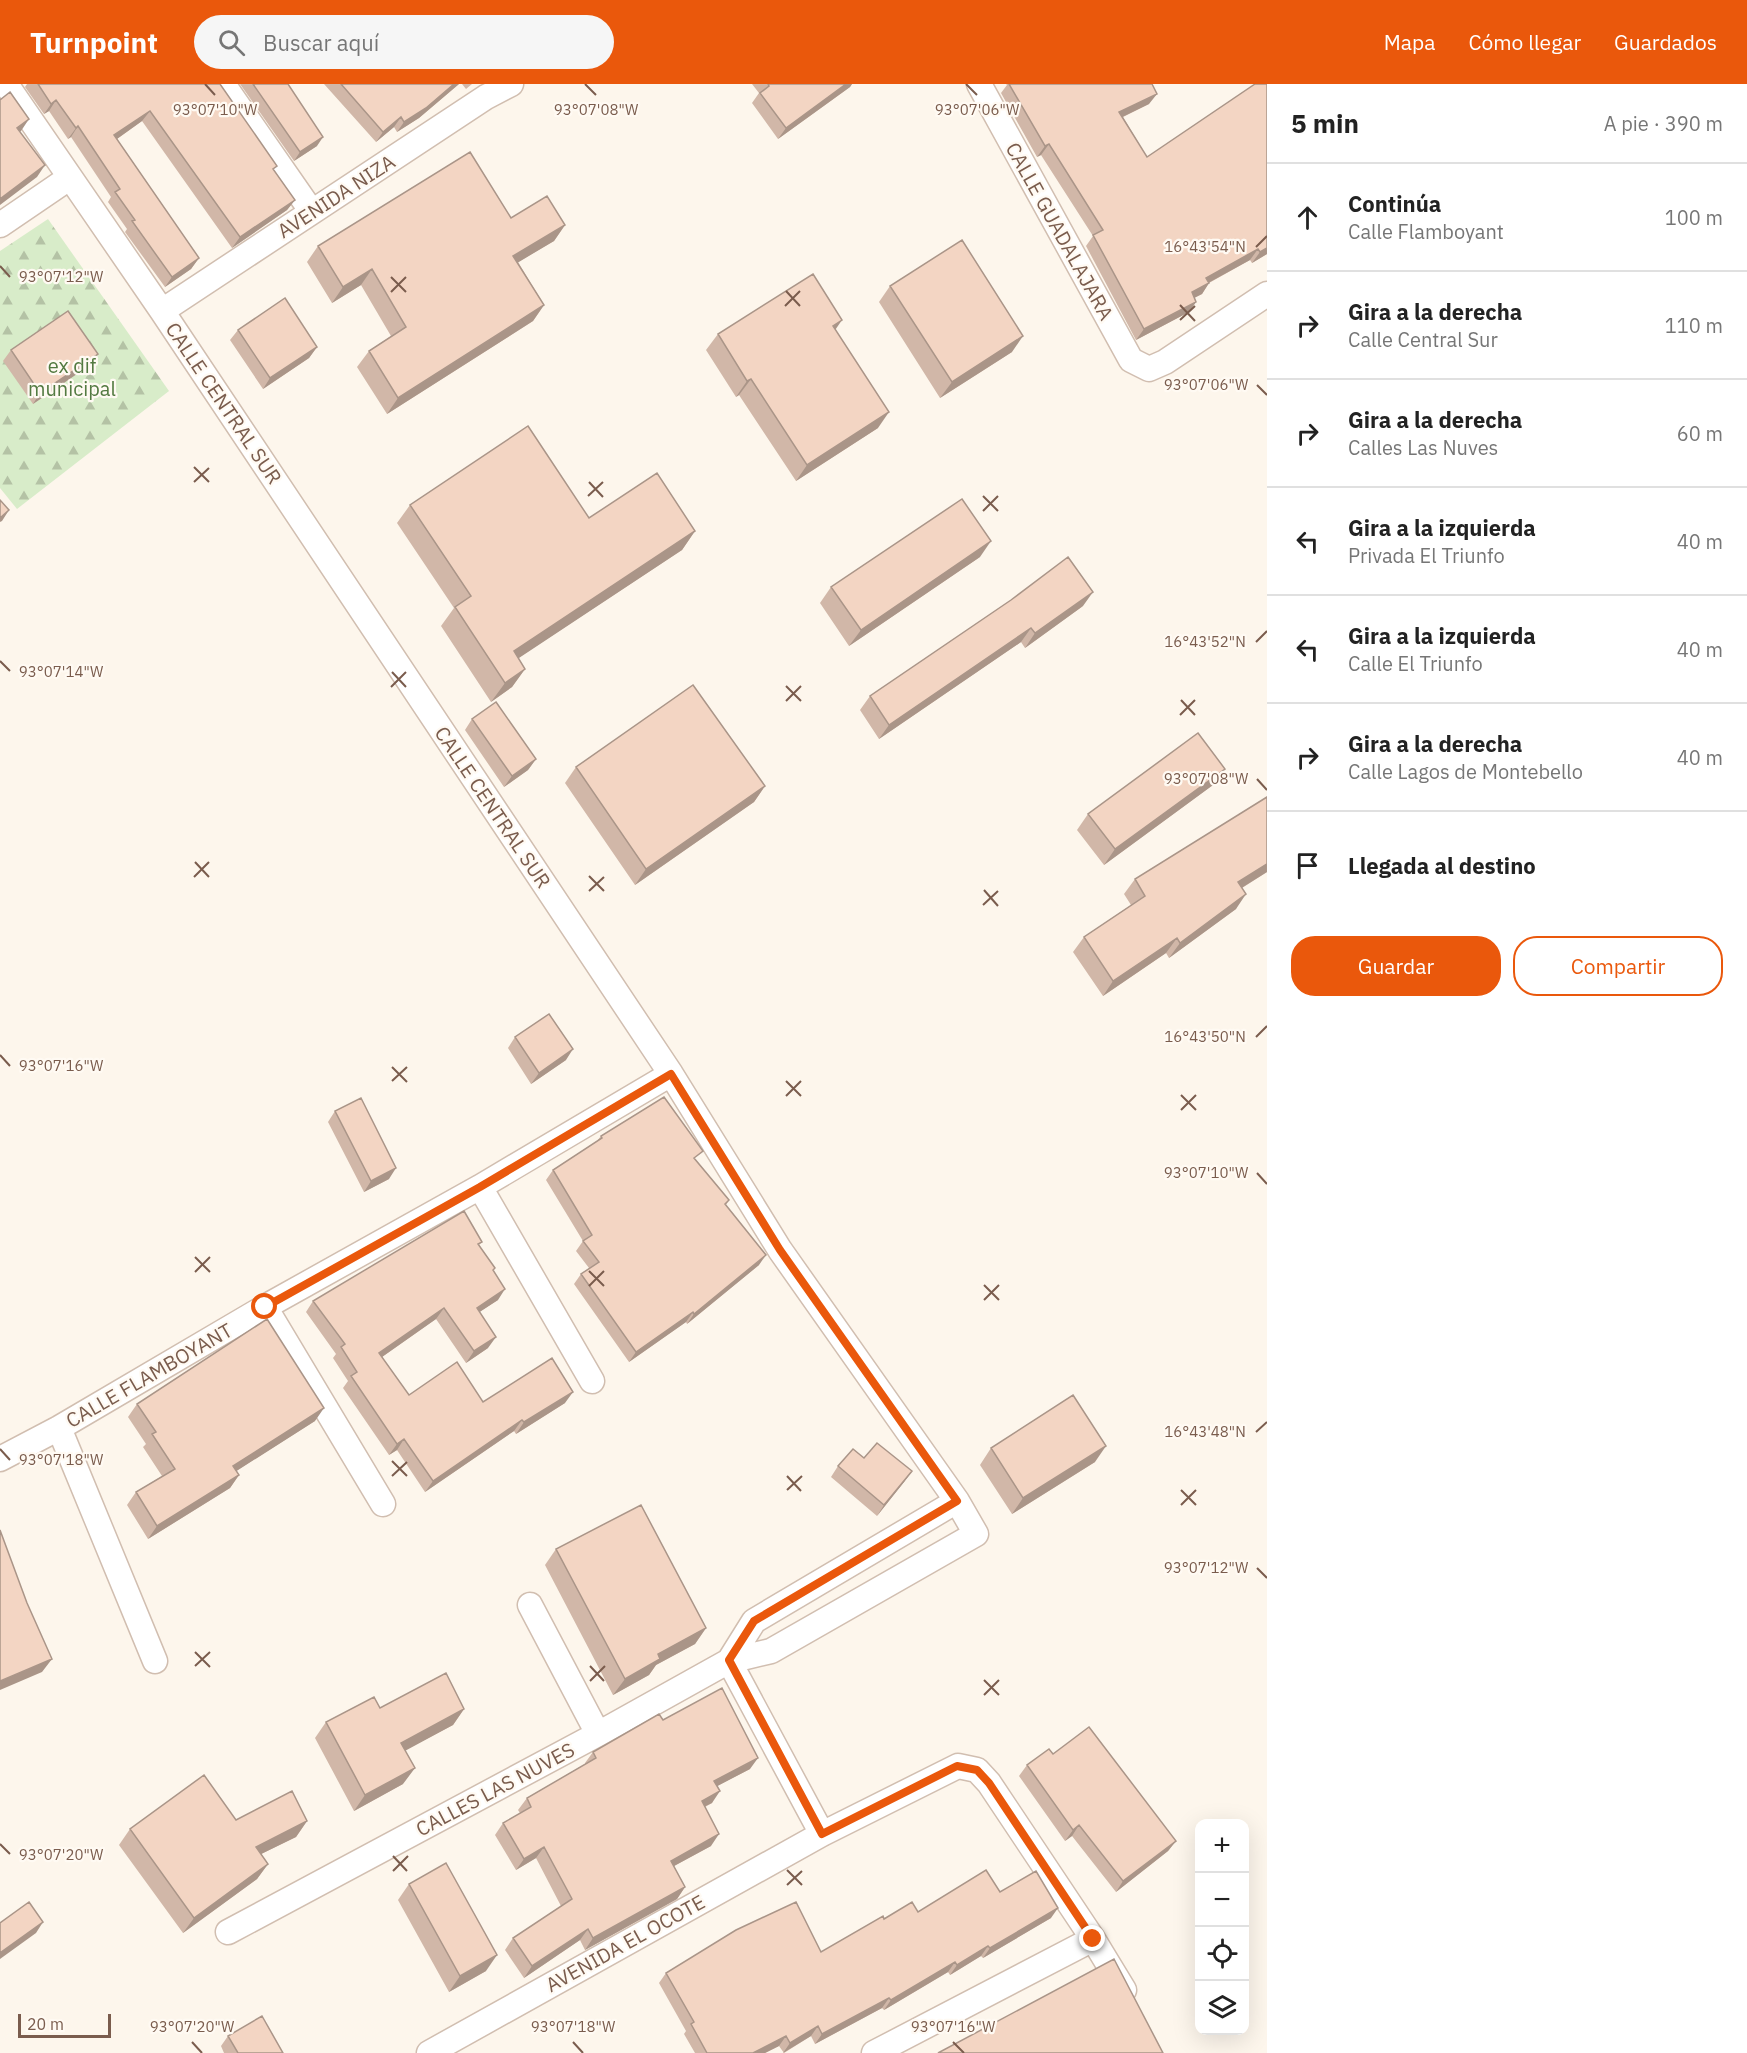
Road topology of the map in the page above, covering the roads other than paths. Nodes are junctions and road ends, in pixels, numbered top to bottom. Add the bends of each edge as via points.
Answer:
1 (6, 84) edge
2 (223, 84) edge
3 (511, 84) edge
4 (987, 87) edge
5 (69, 178) junction
6 (312, 212) junction
7 (0, 225) edge
8 (1267, 294) edge
9 (162, 311) junction
10 (671, 1074) junction
11 (480, 1187) junction
12 (265, 1307) junction
13 (592, 1381) dead end
14 (59, 1428) junction
15 (0, 1459) edge
16 (957, 1501) junction
17 (384, 1504) dead end
18 (976, 1534) joint
19 (530, 1605) dead end
20 (729, 1660) junction
21 (155, 1661) dead end
22 (598, 1734) junction
23 (822, 1834) junction
24 (228, 1932) dead end
25 (1093, 1939) junction
26 (1134, 2005) edge
27 (429, 2053) edge
28 (874, 2053) edge

1 - 5 street, CALLE CENTRAL SUR
2 - 6 street
3 - 6 street, AVENIDA NIZA
4 - 8 street, CALLE GUADALAJARA via 1131,360 1149,369 1166,362
5 - 7 street
5 - 9 street, CALLE CENTRAL SUR
6 - 9 street, AVENIDA NIZA
9 - 10 street, CALLE CENTRAL SUR
10 - 11 street, CALLE FLAMBOYANT
10 - 16 street, CALLE CENTRAL SUR via 780,1250
11 - 12 street, CALLE FLAMBOYANT
11 - 13 street
12 - 14 street, CALLE FLAMBOYANT
12 - 17 street
14 - 15 street, CALLE FLAMBOYANT
14 - 21 street
16 - 18 street, CALLE CENTRAL SUR
16 - 20 street, CALLES LAS NUVES via 754,1621
18 - 20 street, CALLES LAS NUVES via 771,1651
19 - 22 street
20 - 22 street, CALLES LAS NUVES
20 - 23 street
22 - 24 street, CALLES LAS NUVES
23 - 25 street, AVENIDA EL OCOTE via 957,1766 977,1770
23 - 27 street, AVENIDA EL OCOTE
25 - 26 street
25 - 28 street

